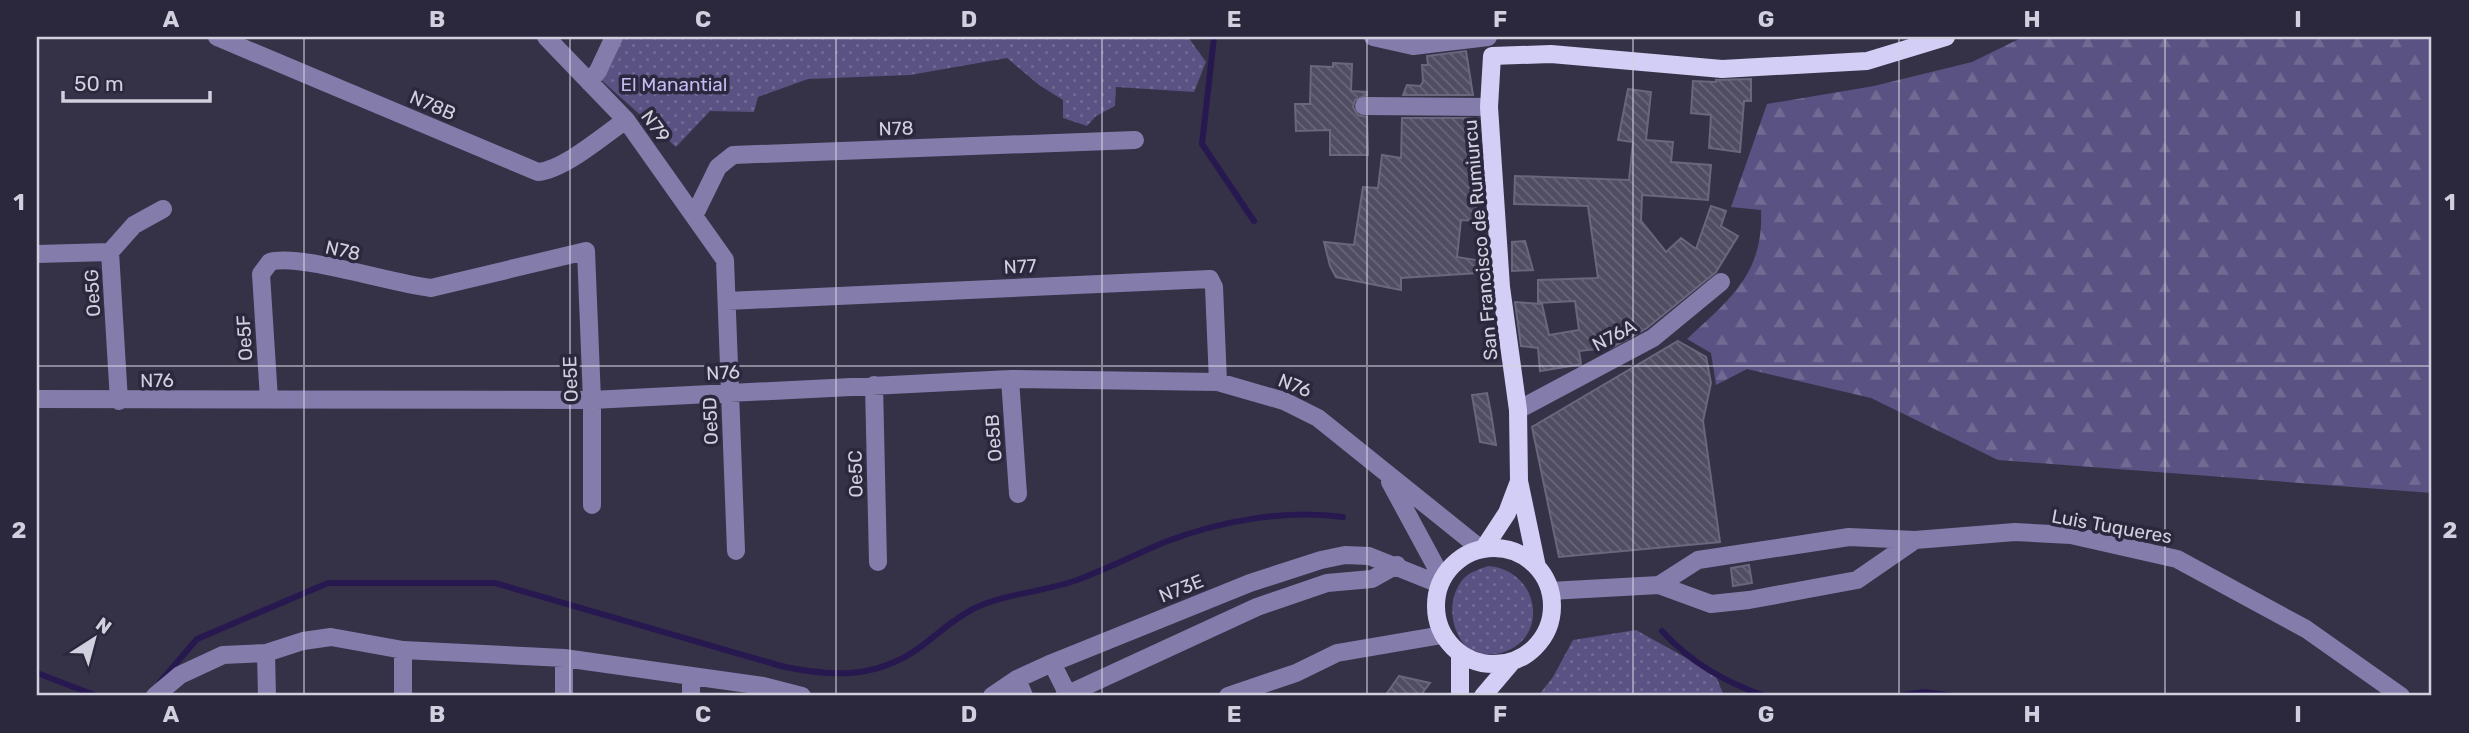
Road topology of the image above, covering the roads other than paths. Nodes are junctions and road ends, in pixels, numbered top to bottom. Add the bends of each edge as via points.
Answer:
1 (216, 37) edge
2 (546, 37) edge
3 (614, 37) edge
4 (1373, 37) edge
5 (1488, 37) edge
6 (1946, 37) edge
7 (1492, 56) junction
8 (589, 82) junction
9 (1364, 106) dead end
10 (1489, 107) junction
11 (626, 120) junction
12 (1135, 140) dead end
13 (163, 209) dead end
14 (694, 216) junction
15 (586, 251) joint
16 (110, 252) junction
17 (37, 254) edge
18 (261, 274) joint
19 (1721, 282) dead end
20 (727, 301) junction
21 (1010, 379) junction
22 (1219, 382) junction
23 (874, 385) junction
24 (730, 392) junction
25 (37, 399) edge
26 (268, 399) junction
27 (592, 400) junction
28 (119, 401) junction
29 (1518, 410) junction
30 (1385, 473) junction
31 (1519, 481) junction
32 (1018, 494) dead end
33 (592, 505) dead end
34 (1915, 540) junction
35 (1483, 549) junction
36 (736, 551) dead end
37 (878, 562) dead end
38 (1397, 565) junction
39 (1537, 567) junction
40 (1441, 581) junction
41 (1250, 583) junction
42 (1659, 585) junction
43 (1550, 592) junction
44 (1256, 607) junction
45 (1442, 635) junction
46 (403, 650) junction
47 (266, 653) junction
48 (1460, 654) junction
49 (564, 658) junction
50 (1052, 663) junction
51 (1511, 663) junction
52 (691, 678) junction
53 (1017, 679) junction
54 (155, 696) edge
55 (267, 696) edge
56 (403, 696) edge
57 (564, 696) edge
58 (691, 696) edge
59 (802, 696) edge
60 (992, 696) edge
61 (1024, 696) edge
62 (1066, 696) edge
63 (1228, 696) edge
64 (1460, 696) edge
65 (1483, 696) edge
66 (2402, 696) edge

1 - 11 street, N78B via 538,172 559,164
2 - 8 street, N79
3 - 8 street
4 - 5 street via 1413,46
5 - 7 street, San Francisco de Rumiurcu
6 - 7 main road via 1867,61 1721,69 1551,54
7 - 10 main road, San Francisco de Rumiurcu
8 - 11 street, N79
9 - 10 street
10 - 29 main road, San Francisco de Rumiurcu via 1501,287
11 - 14 street, N79
12 - 14 street, N78 via 733,155 718,167
13 - 16 street, Oe5G via 134,225
14 - 20 street, Oe5D via 725,260
15 - 18 street, N78 via 431,288 290,259 270,262
15 - 27 street, Oe5E
16 - 17 street
16 - 28 street, Oe5G
18 - 26 street, Oe5F
19 - 29 street, N76A via 1653,338
20 - 22 street, N77 via 1210,279
20 - 24 street, Oe5D
21 - 22 street, N76
21 - 23 street, N76
21 - 32 street, Oe5B
22 - 30 street, N76 via 1284,401 1318,418
23 - 24 street, N76
23 - 37 street, Oe5C
24 - 27 street, N76
24 - 36 street, Oe5D
25 - 28 street, N76
26 - 27 street, N76
26 - 28 street, N76
27 - 33 street, Oe5E
29 - 31 main road, San Francisco de Rumiurcu
30 - 35 street, N76
30 - 40 street, N76
31 - 35 main road, San Francisco de Rumiurcu via 1507,513
31 - 39 main road, San Francisco de Rumiurcu
34 - 42 street, Luis Tuqueres via 1849,537 1698,560
34 - 42 street via 1857,580 1749,600 1711,604
34 - 66 street, Luis Tuqueres via 2015,532 2071,536 2177,559 2306,629
35 - 39 main road via 1513,552
35 - 40 main road via 1458,559
38 - 40 street, N73E
38 - 41 street, N73E via 1369,556 1345,555
38 - 44 street via 1371,579 1327,583
39 - 43 main road
40 - 45 main road via 1435,610
41 - 44 street
41 - 50 street, N73E
42 - 43 street
43 - 51 main road via 1548,628 1533,650
44 - 62 street
45 - 48 main road
45 - 63 street via 1337,653
46 - 47 street via 331,637
46 - 49 street
46 - 56 street
47 - 54 street via 223,655 180,675
47 - 55 street
48 - 51 main road via 1484,664
48 - 64 main road
49 - 52 street
49 - 57 street
50 - 53 street, N73E
50 - 62 street
51 - 65 main road
52 - 58 street
52 - 59 street via 781,689
53 - 60 street, N73E
53 - 61 street

